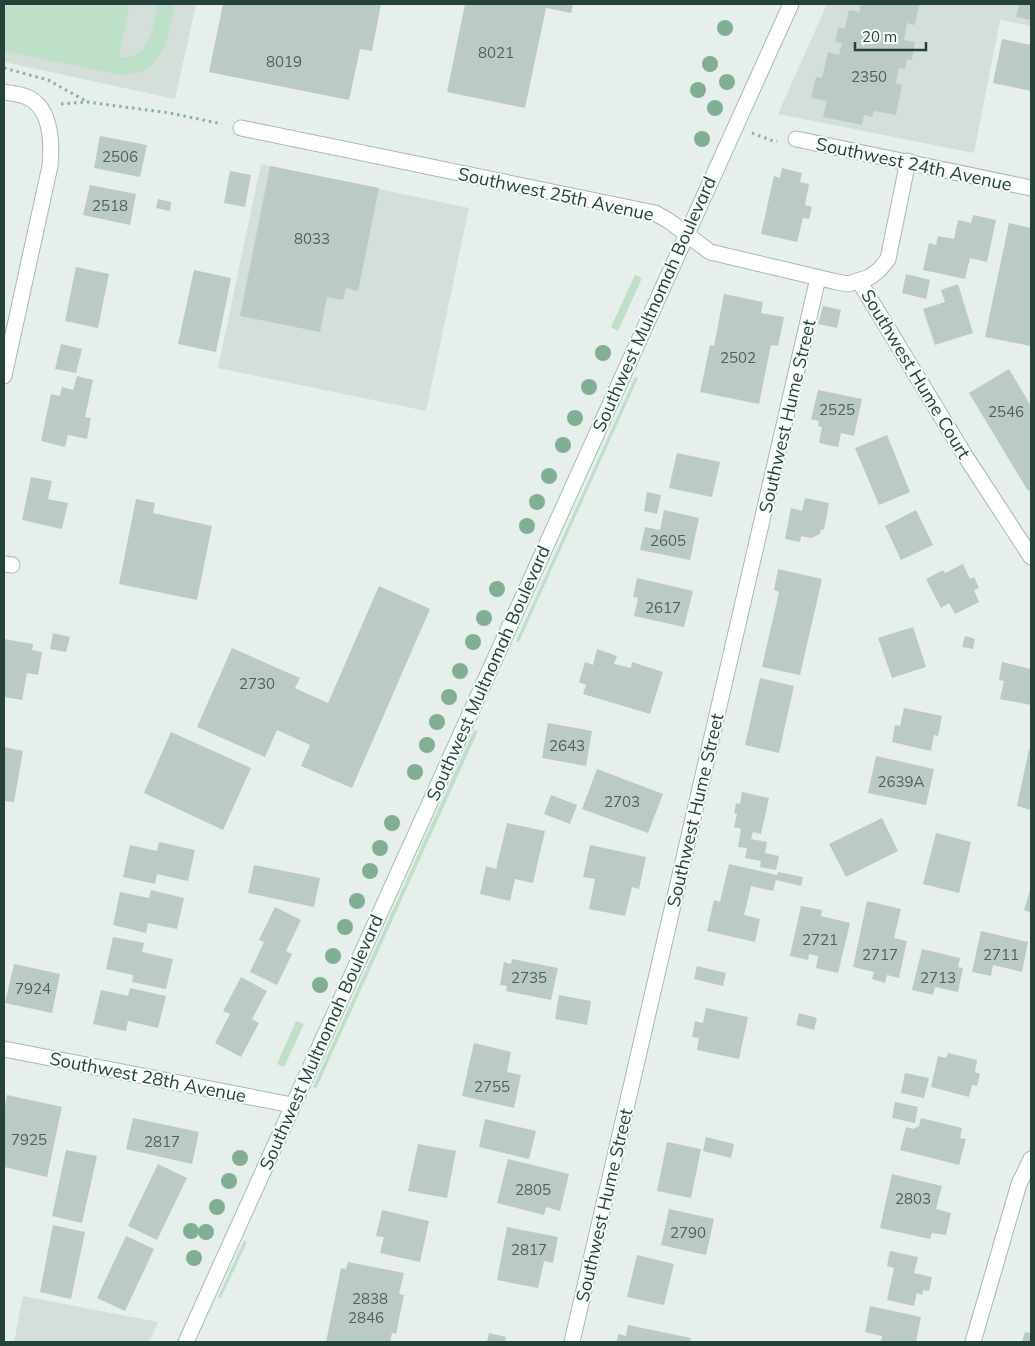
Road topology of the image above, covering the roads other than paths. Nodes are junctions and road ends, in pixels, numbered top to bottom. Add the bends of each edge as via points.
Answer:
1 (791, 4) edge
2 (4, 92) edge
3 (241, 128) road end
4 (796, 139) road end
5 (908, 161) junction
6 (1031, 188) edge
7 (686, 234) junction
8 (818, 278) junction
9 (859, 281) junction
10 (4, 376) edge
11 (1031, 557) edge
12 (4, 1049) edge
13 (292, 1105) junction
14 (1031, 1159) edge
15 (186, 1342) edge
16 (572, 1342) edge
17 (973, 1342) edge

1 - 7 street, Southwest Multnomah Boulevard
2 - 10 street via 26,97 41,109 52,147
3 - 7 street, Southwest 25th Avenue via 654,213
4 - 5 street, Southwest 24th Avenue
5 - 6 street, Southwest 24th Avenue
5 - 9 street, Southwest Hume Court via 888,259 870,277
7 - 8 street, Southwest 25th Avenue via 710,252
7 - 13 street, Southwest Multnomah Boulevard
8 - 9 street, Southwest 25th Avenue via 848,284
8 - 16 street, Southwest Hume Street
9 - 11 street, Southwest Hume Court
12 - 13 street, Southwest 28th Avenue
13 - 15 street, Southwest Multnomah Boulevard
14 - 17 street via 1019,1184

